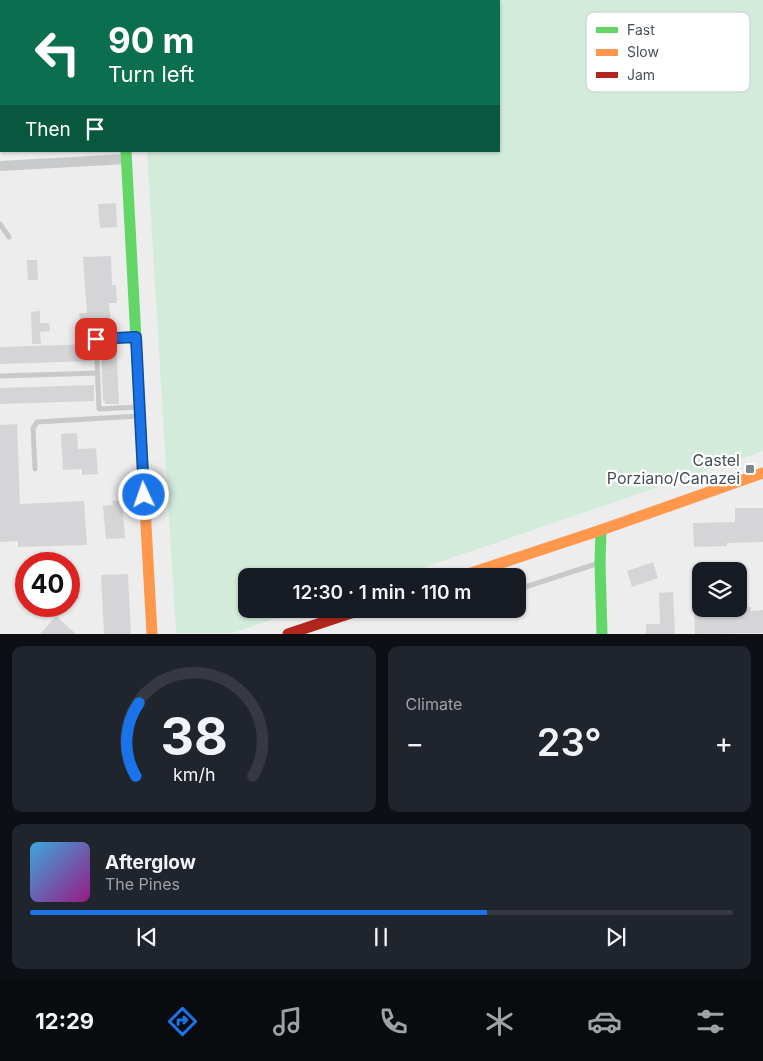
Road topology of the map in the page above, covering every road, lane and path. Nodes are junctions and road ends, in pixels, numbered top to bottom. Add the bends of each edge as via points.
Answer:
1 (127, 155) edge
2 (0, 166) edge
3 (0, 224) edge
4 (9, 237) dead end
5 (136, 337) junction
6 (98, 373) junction
7 (0, 376) edge
8 (140, 412) junction
9 (34, 469) dead end
10 (763, 473) edge
11 (601, 530) junction
12 (600, 563) junction
13 (486, 568) edge
14 (526, 587) edge
15 (336, 618) edge
16 (152, 634) edge
17 (288, 634) edge
18 (602, 634) edge

1 - 2 street
1 - 5 street
3 - 4 lane
5 - 6 lane via 96,339
5 - 8 street
6 - 7 lane
6 - 8 lane via 99,409
8 - 9 lane via 37,422 33,428
8 - 16 street
10 - 11 street
11 - 12 street
11 - 13 street
12 - 14 lane
12 - 18 street
15 - 17 street

